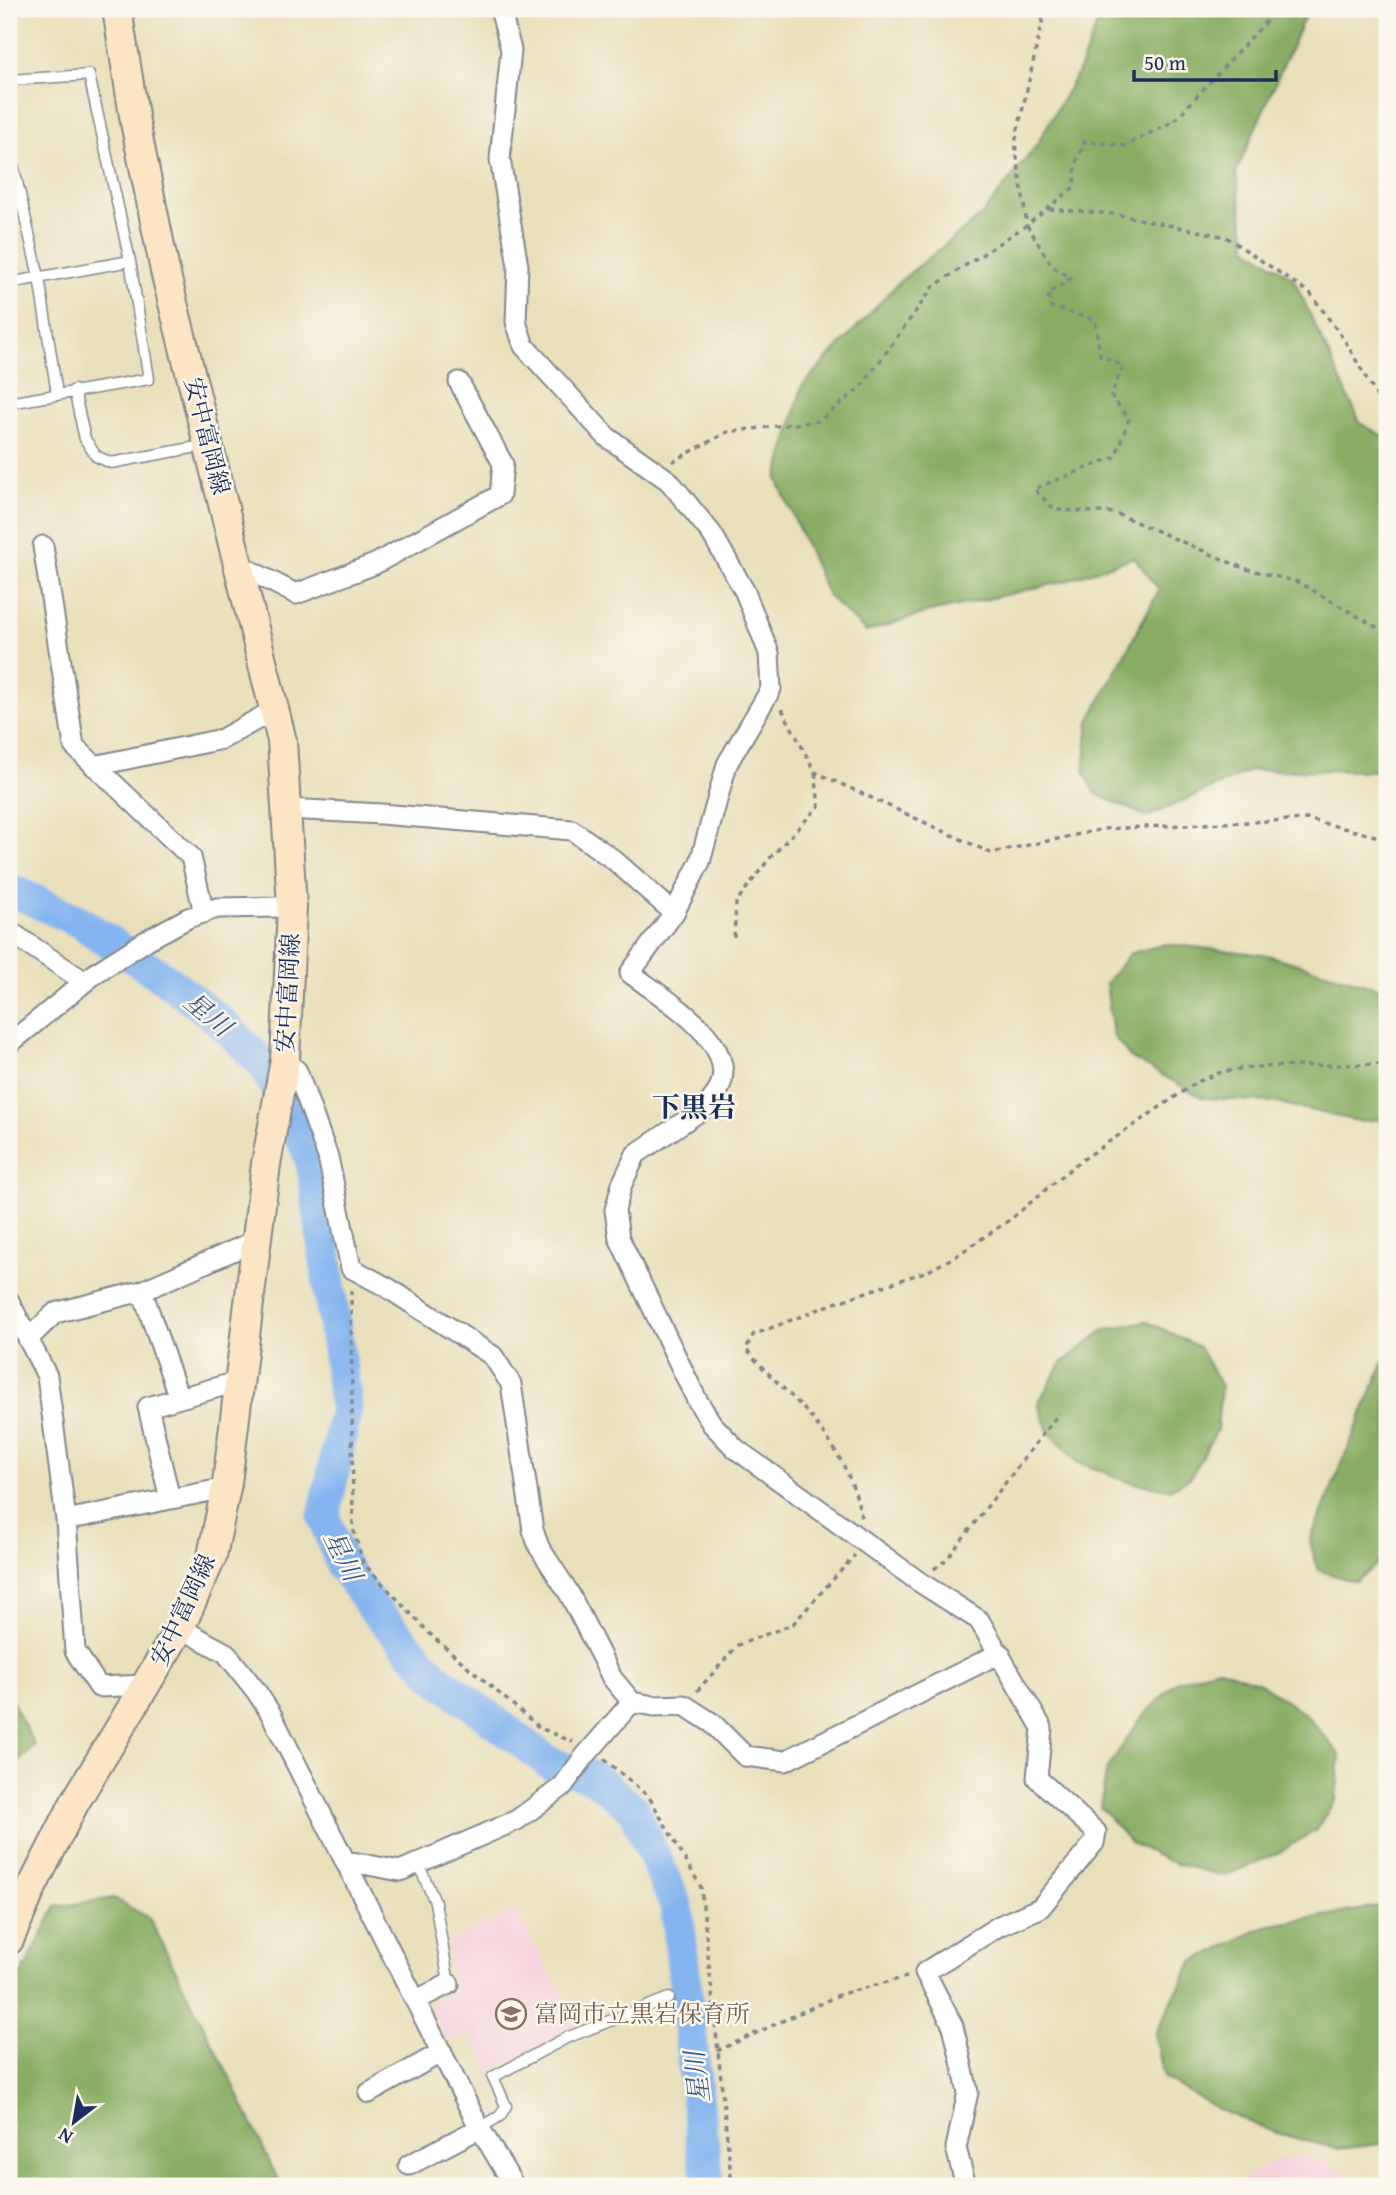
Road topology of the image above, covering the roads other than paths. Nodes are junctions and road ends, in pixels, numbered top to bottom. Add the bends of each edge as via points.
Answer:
1 (117, 9) edge
2 (500, 9) edge
3 (9, 80) edge
4 (9, 147) edge
5 (130, 261) junction
6 (38, 277) junction
7 (9, 283) edge
8 (459, 382) dead end
9 (74, 390) junction
10 (57, 394) junction
11 (9, 403) edge
12 (209, 445) junction
13 (43, 546) dead end
14 (239, 565) junction
15 (274, 710) junction
16 (94, 766) junction
17 (287, 809) junction
18 (292, 907) junction
19 (204, 913) junction
20 (674, 913) junction
21 (9, 931) edge
22 (91, 977) junction
23 (9, 1044) edge
24 (284, 1064) junction
25 (257, 1240) junction
26 (142, 1291) junction
27 (9, 1301) edge
28 (28, 1339) junction
29 (240, 1381) junction
30 (179, 1398) junction
31 (226, 1488) junction
32 (170, 1499) junction
33 (66, 1520) junction
34 (180, 1628) junction
35 (1000, 1653) junction
36 (146, 1685) junction
37 (632, 1702) junction
38 (346, 1861) junction
39 (418, 1863) junction
40 (9, 1940) edge
41 (449, 1984) joint
42 (669, 1998) dead end
43 (416, 2000) junction
44 (442, 2052) junction
45 (369, 2093) dead end
46 (480, 2128) junction
47 (409, 2165) dead end
48 (514, 2186) edge
49 (966, 2186) edge

1 - 12 main road, 安中富岡線 via 165,271
2 - 20 street via 511,50 500,159 519,266 516,322 524,346 607,437 669,481 712,534 745,592 769,653 771,689 727,764 699,862
3 - 5 lane via 89,75
4 - 6 lane
5 - 6 lane
5 - 9 lane via 149,379
6 - 7 lane
6 - 10 lane
8 - 14 street via 503,464 500,495 375,564 296,594
9 - 10 lane
9 - 12 lane via 85,439 96,456 111,463
10 - 11 lane
12 - 14 main road, 安中富岡線
13 - 16 street via 74,746
14 - 15 main road, 安中富岡線
15 - 16 street via 222,739
15 - 17 main road, 安中富岡線 via 282,741
16 - 19 street via 191,856
17 - 18 main road, 安中富岡線
17 - 20 street via 572,830
18 - 19 street via 217,908
18 - 24 main road, 安中富岡線
19 - 22 street via 149,939
20 - 35 street via 630,973 701,1028 720,1058 722,1083 703,1109 636,1154 615,1210 619,1238 712,1424 736,1449 979,1620
21 - 22 street
22 - 23 street
24 - 25 main road, 安中富岡線
24 - 37 street via 297,1072 328,1157 351,1268 493,1356 511,1384 539,1548 569,1593 612,1678
25 - 26 street
25 - 29 main road, 安中富岡線
26 - 28 street via 55,1313
26 - 30 street
27 - 28 street
28 - 33 street via 47,1376
29 - 30 street
29 - 31 main road, 安中富岡線
30 - 32 street via 148,1407
31 - 32 street
31 - 34 main road, 安中富岡線 via 212,1556
32 - 33 street
33 - 36 street via 75,1651 99,1687
34 - 36 main road, 安中富岡線
34 - 38 street via 226,1653 256,1690
35 - 37 street via 785,1762 745,1756 712,1723 684,1705
35 - 49 street via 1042,1728 1037,1778 1096,1832 1094,1843 1040,1908 999,1926 925,1972 953,2026 968,2092 956,2148
36 - 40 main road, 安中富岡線 via 75,1802
37 - 39 street via 562,1787 517,1820
38 - 39 street via 400,1871
38 - 43 street
39 - 41 lane via 435,1902
41 - 43 street
42 - 46 lane via 566,2038 493,2077 506,2106 500,2116
43 - 44 street
44 - 45 street
44 - 46 street
46 - 47 street
46 - 48 street

